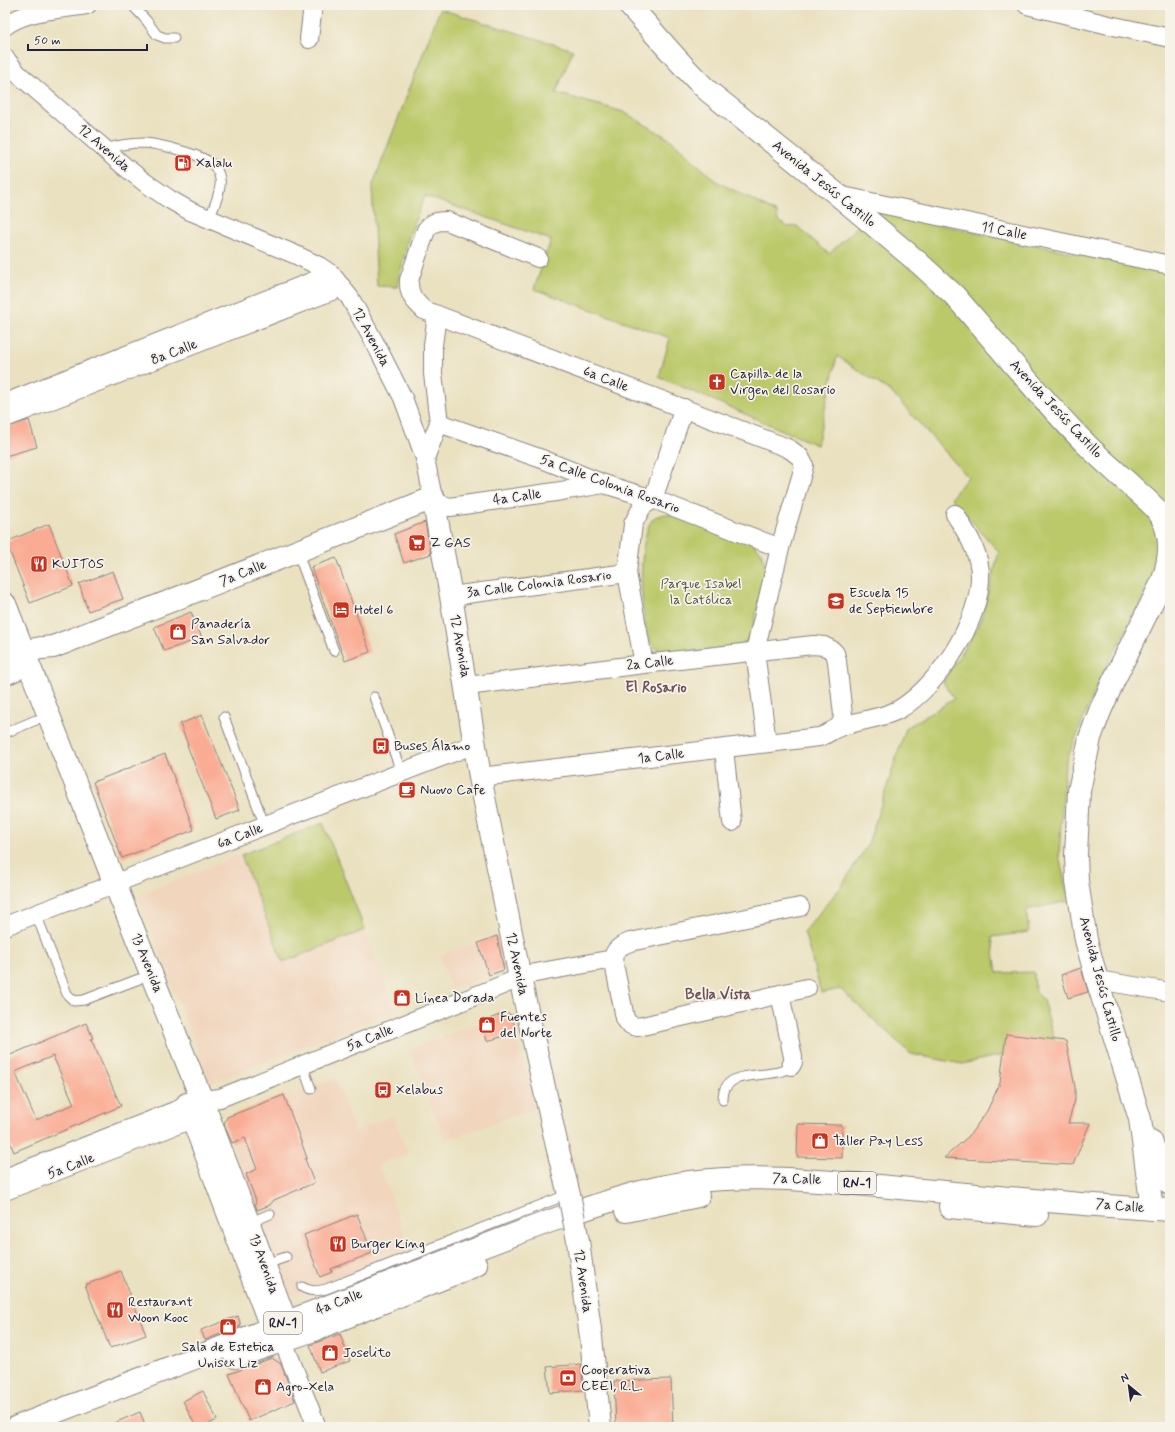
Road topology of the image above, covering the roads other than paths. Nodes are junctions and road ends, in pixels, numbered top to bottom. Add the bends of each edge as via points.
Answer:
1 (87, 5) edge
2 (132, 5) edge
3 (313, 5) edge
4 (1027, 5) edge
5 (636, 8) edge
6 (5, 26) edge
7 (174, 38) dead end
8 (1170, 38) edge
9 (309, 39) dead end
10 (5, 58) edge
11 (105, 149) junction
12 (838, 195) junction
13 (209, 220) junction
14 (538, 258) dead end
15 (1170, 265) edge
16 (336, 280) junction
17 (437, 315) junction
18 (5, 404) edge
19 (684, 408) junction
20 (5, 418) edge
21 (439, 423) junction
22 (425, 458) junction
23 (604, 484) junction
24 (433, 498) junction
25 (653, 499) junction
26 (955, 514) dead end
27 (780, 548) junction
28 (297, 551) junction
29 (627, 573) junction
30 (451, 596) junction
31 (5, 604) edge
32 (334, 651) dead end
33 (756, 651) junction
34 (13, 660) edge
35 (644, 664) junction
36 (467, 686) junction
37 (374, 698) dead end
38 (224, 717) dead end
39 (36, 720) junction
40 (839, 727) junction
41 (5, 733) edge
42 (475, 739) junction
43 (767, 743) junction
44 (724, 749) junction
45 (398, 763) junction
46 (480, 777) junction
47 (344, 790) junction
48 (263, 821) junction
49 (732, 822) dead end
50 (106, 882) junction
51 (800, 907) dead end
52 (36, 914) junction
53 (5, 917) edge
54 (5, 926) edge
55 (613, 959) junction
56 (520, 978) junction
57 (140, 979) junction
58 (1097, 980) junction
59 (807, 988) dead end
60 (1170, 992) edge
61 (780, 994) junction
62 (302, 1064) junction
63 (791, 1066) joint
64 (311, 1089) dead end
65 (723, 1100) dead end
66 (202, 1107) junction
67 (1140, 1119) junction
68 (5, 1178) edge
69 (1170, 1184) edge
70 (5, 1191) edge
71 (570, 1196) junction
72 (1161, 1209) edge
73 (270, 1214) dead end
74 (249, 1222) junction
75 (1170, 1224) edge
76 (551, 1228) junction
77 (286, 1257) dead end
78 (264, 1266) junction
79 (302, 1287) dead end
80 (280, 1330) junction
81 (17, 1427) edge
82 (56, 1427) edge
83 (317, 1427) edge
84 (600, 1427) edge

1 - 6 street via 24,15
2 - 7 lane via 157,35
3 - 9 street
4 - 8 street
5 - 12 main road, Avenida Jesús Castillo via 660,41 703,86
10 - 11 street, 12 Avenida via 17,72
11 - 13 street, 12 Avenida via 143,182
11 - 13 lane via 131,144 159,145 204,158 218,171 220,180
12 - 15 street, 11 Calle
12 - 58 main road, Avenida Jesús Castillo via 954,295 1073,431 1149,501 1161,516 1167,532 1170,547 1163,580 1100,711 1090,738 1079,791 1077,881 1086,940
13 - 16 street, 12 Avenida via 294,254 319,266
14 - 17 street, 6a Calle via 447,221 434,221 426,230 409,287 413,300 424,310
16 - 18 street, 8a Calle
16 - 20 street, 8a Calle
16 - 22 street, 12 Avenida via 350,298 376,344 403,398
17 - 19 street, 6a Calle
17 - 21 street via 433,374
19 - 25 street
19 - 27 street, 6a Calle via 785,446 796,453 803,462 802,476
21 - 22 street
21 - 23 street, 5a Calle Colonia Rosario
22 - 24 street, 12 Avenida
23 - 24 street, 4a Calle via 450,507
23 - 25 street, 5a Calle Colonia Rosario
24 - 28 main road, 7a Calle
24 - 30 main road, 12 Avenida
25 - 27 street, 5a Calle Colonia Rosario
25 - 29 street via 642,507 632,524
26 - 40 street, 1a Calle via 969,535 978,561 980,588 973,614 959,641 939,674 913,700 886,715
27 - 33 street
28 - 32 lane
28 - 34 main road, 7a Calle via 53,647 42,659
29 - 30 street, 3a Calle Colonia Rosario
29 - 35 street
30 - 36 main road, 12 Avenida
31 - 34 main road, 13 Avenida
33 - 35 street, 2a Calle
33 - 40 street, 2a Calle via 813,645 832,650 837,661 843,715
33 - 43 street
34 - 39 main road, 13 Avenida
34 - 50 main road, 13 Avenida
35 - 36 street, 2a Calle
36 - 42 main road, 12 Avenida
37 - 45 lane
38 - 48 lane
39 - 41 lane
39 - 50 main road, 13 Avenida
40 - 43 street, 1a Calle via 819,737
42 - 45 street, 6a Calle
42 - 46 main road, 12 Avenida
42 - 47 street, 6a Calle
43 - 44 street, 1a Calle
44 - 46 street, 1a Calle
44 - 49 street
45 - 47 street, 6a Calle
46 - 56 main road, 12 Avenida
47 - 48 street, 6a Calle
48 - 50 street, 6a Calle
50 - 52 street, 6a Calle
50 - 53 street, 6a Calle
50 - 57 main road, 13 Avenida
50 - 66 main road, 13 Avenida
51 - 55 street via 630,942 618,949
52 - 54 street, 6a Calle
52 - 57 lane via 68,994 74,1001 84,1000
55 - 56 street, 5a Calle via 539,972
55 - 61 street via 625,1018 633,1026 638,1027
56 - 62 street, 5a Calle
56 - 71 main road, 12 Avenida
57 - 66 main road, 13 Avenida
58 - 60 street
58 - 67 main road, Avenida Jesús Castillo
59 - 61 street
61 - 63 street via 793,1057
62 - 64 lane
62 - 66 street, 5a Calle
63 - 65 lane via 777,1073 738,1078 723,1092
66 - 68 street, 5a Calle
66 - 70 street, 5a Calle
66 - 74 main road, 13 Avenida
66 - 80 main road, 13 Avenida
67 - 69 main road, Avenida Jesús Castillo
67 - 72 main road, Avenida Jesús Castillo
71 - 79 lane via 326,1289 309,1291
71 - 84 main road, 12 Avenida, bridge via 591,1337
72 - 76 main road, 7a Calle / RN-1 via 823,1180 754,1178 688,1182 655,1188 597,1205
73 - 74 lane
74 - 78 main road, 13 Avenida
75 - 76 main road, 7a Calle / RN-1 via 995,1212 795,1192 757,1192 718,1193 684,1198
76 - 80 main road, 4a Calle / RN-1
77 - 78 lane
78 - 80 main road, 13 Avenida
80 - 81 main road, 4a Calle / RN-1
80 - 82 main road, 4a Calle / RN-1 via 249,1352
80 - 83 street, 13 Avenida

